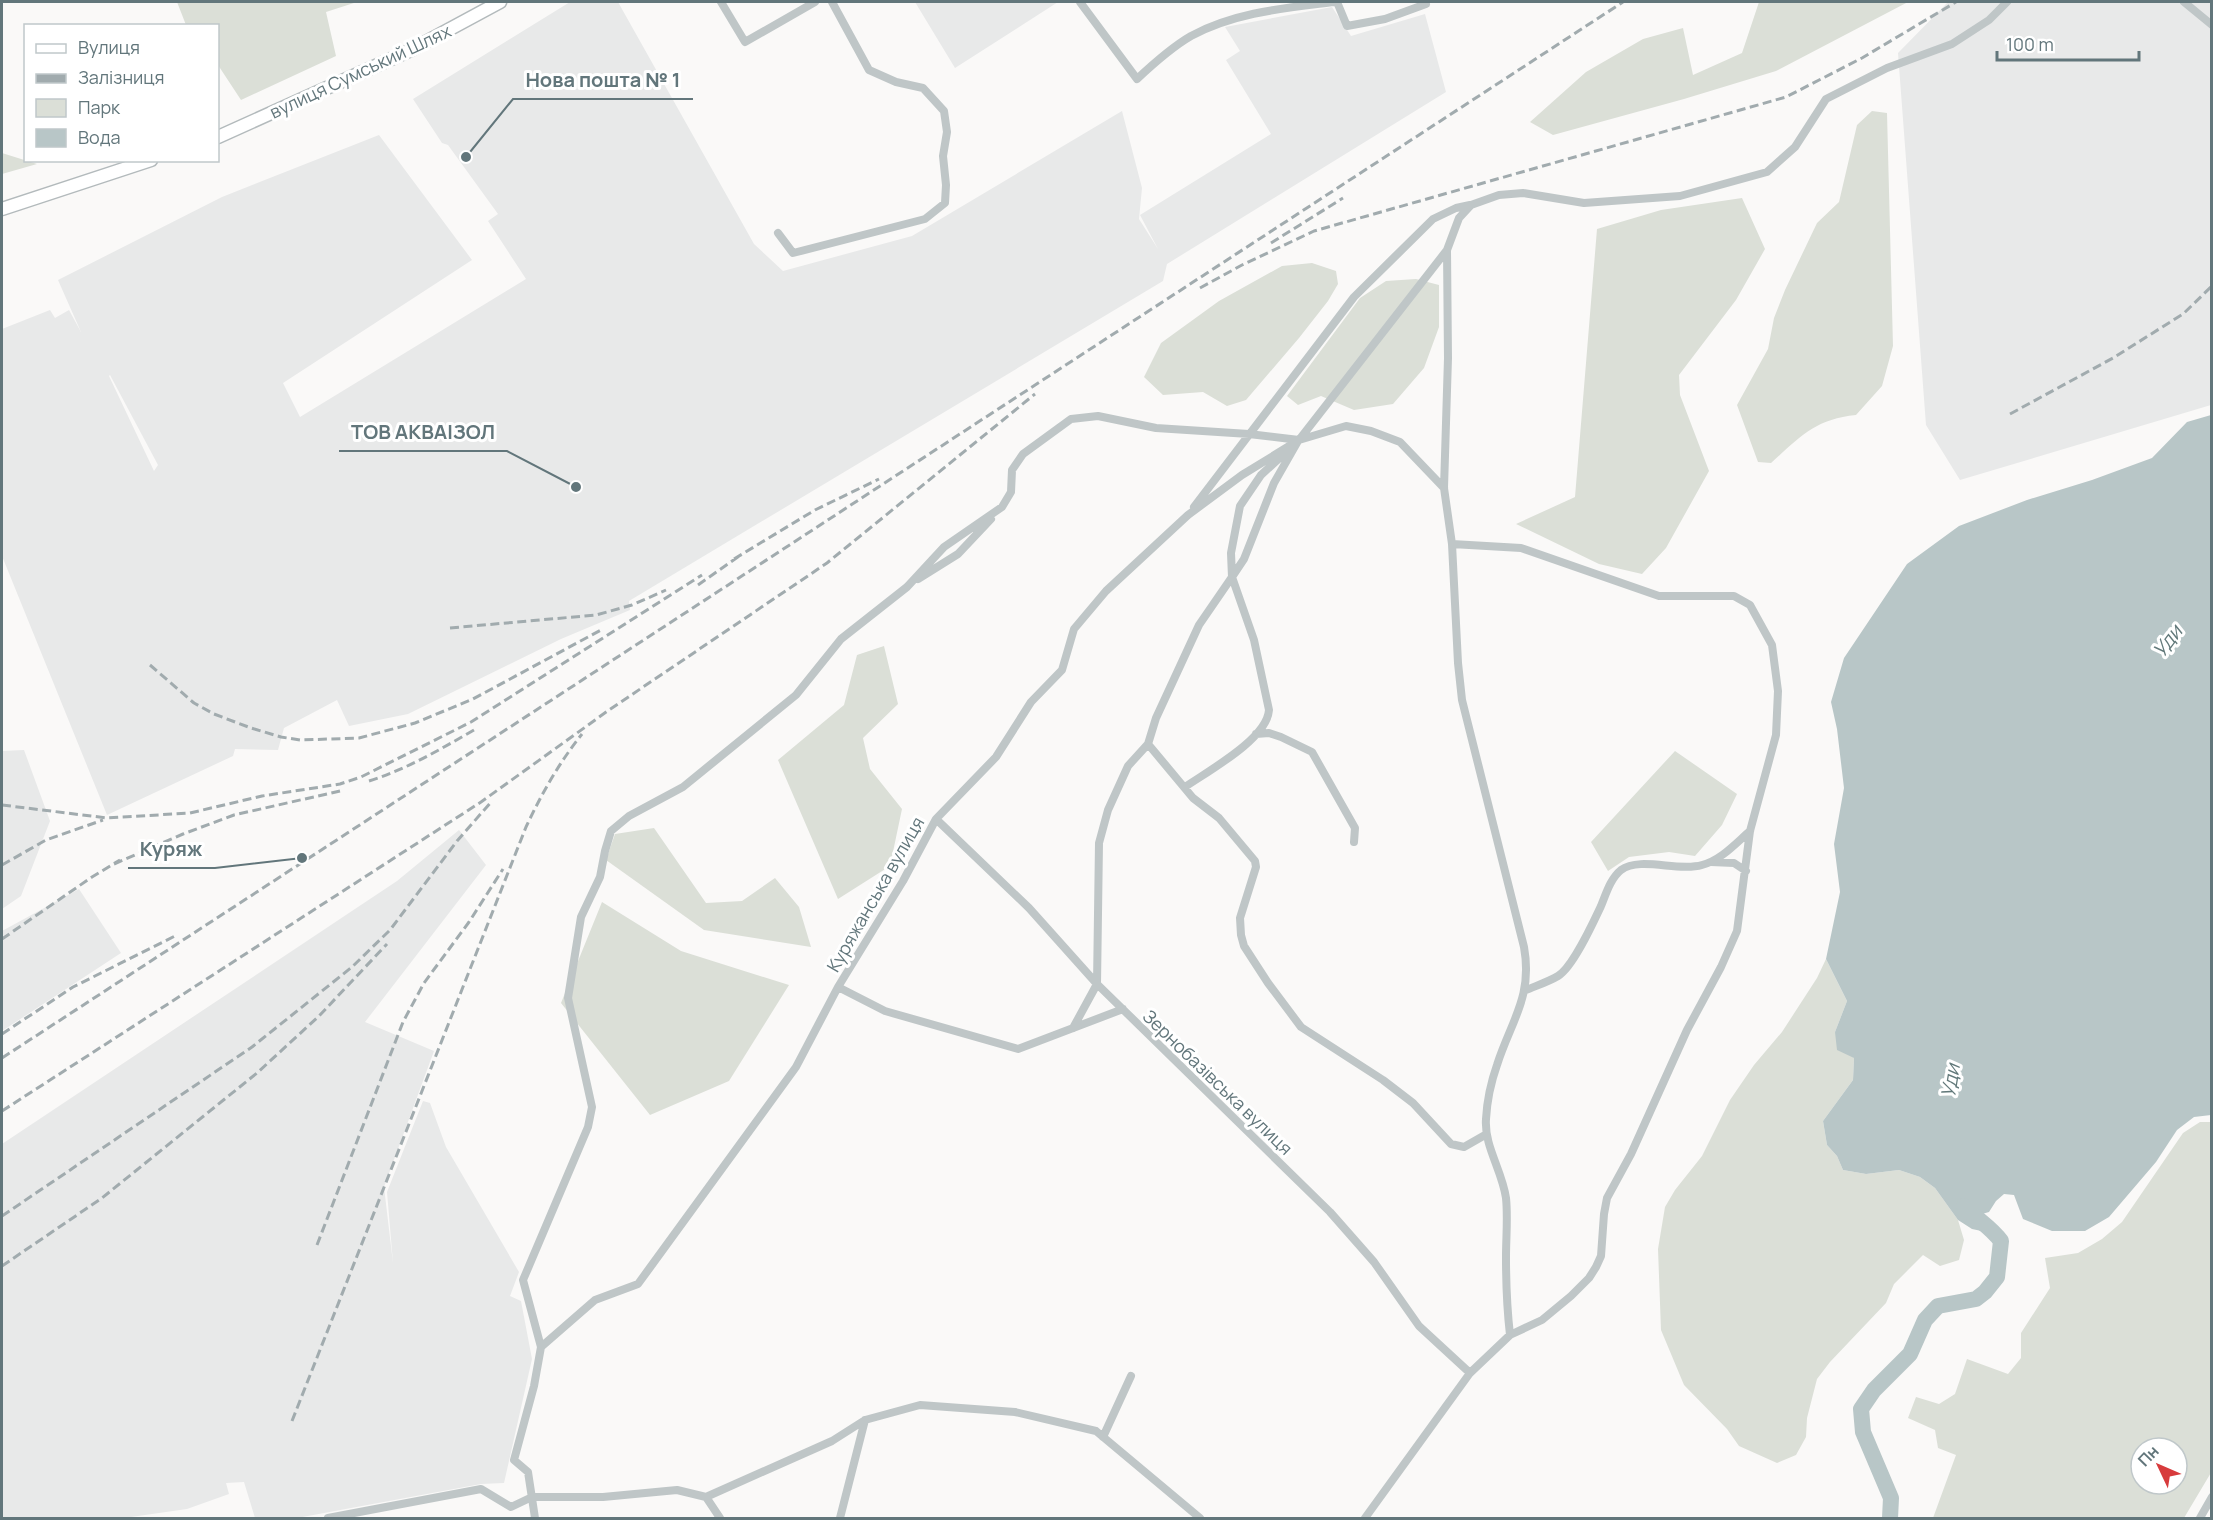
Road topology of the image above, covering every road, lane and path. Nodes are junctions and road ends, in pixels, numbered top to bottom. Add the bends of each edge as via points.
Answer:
1 (500, 2) edge
2 (721, 2) edge
3 (815, 2) edge
4 (832, 2) edge
5 (1080, 2) edge
6 (1336, 2) edge
7 (2007, 2) edge
8 (2184, 2) edge
9 (1426, 4) dead end
10 (2211, 25) edge
11 (219, 136) edge
12 (145, 162) edge
13 (1471, 205) junction
14 (2, 209) edge
15 (778, 233) dead end
16 (1447, 250) junction
17 (1249, 434) junction
18 (1299, 440) junction
19 (1444, 488) junction
20 (1002, 507) junction
21 (1188, 515) junction
22 (1452, 544) junction
23 (1232, 577) junction
24 (907, 587) junction
25 (1256, 734) junction
26 (1148, 744) junction
27 (1185, 787) junction
28 (936, 819) junction
29 (1749, 831) junction
30 (1354, 842) dead end
31 (1711, 862) junction
32 (1746, 871) junction
33 (1097, 984) junction
34 (838, 987) junction
35 (1524, 991) junction
36 (1123, 1009) junction
37 (1073, 1028) junction
38 (1485, 1135) junction
39 (1510, 1335) junction
40 (541, 1347) junction
41 (1470, 1373) junction
42 (1131, 1376) dead end
43 (865, 1420) junction
44 (1103, 1437) junction
45 (532, 1497) junction
46 (705, 1497) junction
47 (2211, 1497) edge
48 (328, 1518) edge
49 (535, 1518) edge
50 (720, 1518) edge
51 (840, 1518) edge
52 (1200, 1518) edge
53 (1365, 1518) edge
54 (2200, 1518) edge

1 - 11 main road, вулиця Сумський Шлях via 411,50
2 - 3 street via 745,42
4 - 15 street via 869,70 896,82 923,87 944,111 945,203 925,219 793,253
5 - 6 street via 1137,79 1190,37 1214,26 1270,10
6 - 9 street via 1347,26 1385,20
7 - 13 street via 1989,20 1952,44 1887,68 1826,99 1795,147 1767,172 1680,196 1584,203 1523,193 1499,195
8 - 10 street
12 - 14 main road
13 - 16 street via 1459,218
13 - 17 street via 1433,219 1362,288
16 - 18 street
16 - 19 street
17 - 18 street
17 - 20 street via 1156,428 1098,416 1071,419 1023,454 1012,470 1011,492
17 - 21 street
18 - 19 street via 1346,426 1371,431 1400,442
18 - 21 street
18 - 23 street via 1274,483 1244,559
18 - 23 street via 1262,475 1240,506 1231,553
19 - 22 street
20 - 24 street via 944,547
20 - 24 street via 958,554
21 - 28 street, Куряжанська вулиця via 1106,591 1074,629 1062,670 1031,702 996,757
22 - 29 street via 1521,548 1659,596 1734,596 1750,605 1772,645 1778,691 1776,735
22 - 35 street via 1462,700 1524,947
23 - 25 street via 1254,640 1269,710 1269,718
23 - 26 street via 1199,626
24 - 40 street via 841,639 796,695 683,787 629,816 611,831 600,877 581,917 568,998 591,1107 588,1127 523,1280
25 - 27 street
25 - 30 street via 1269,733 1312,752 1355,828
26 - 27 street
26 - 33 street via 1128,766 1108,810 1099,843
27 - 38 street via 1219,818 1255,861 1240,918 1241,935 1268,983 1301,1027 1383,1080 1451,1144 1464,1147
28 - 33 street, Зернобазівська вулиця via 1029,908
28 - 34 street, Куряжанська вулиця
29 - 31 street
29 - 32 street
31 - 32 street via 1734,863
31 - 35 street via 1687,868 1623,868 1560,975
32 - 39 street via 1737,931 1607,1198 1601,1256 1596,1267 1542,1320
33 - 36 street, Зернобазівська вулиця
33 - 37 street
34 - 37 street via 885,1011 1018,1049
34 - 40 street, Куряжанська вулиця via 796,1067 638,1284 595,1300
35 - 38 street via 1492,1082
36 - 37 street
36 - 41 street, Зернобазівська вулиця via 1330,1212 1374,1262 1419,1326
38 - 39 street via 1506,1198
39 - 41 street
40 - 45 street via 514,1460 528,1472
41 - 53 street
42 - 44 street
43 - 44 street via 920,1405 968,1408 1015,1412 1096,1431
43 - 46 street via 832,1441
43 - 51 street
44 - 52 street
45 - 46 street via 603,1497 677,1490
45 - 48 street via 512,1508 481,1489
45 - 49 street
46 - 50 street
47 - 54 street

